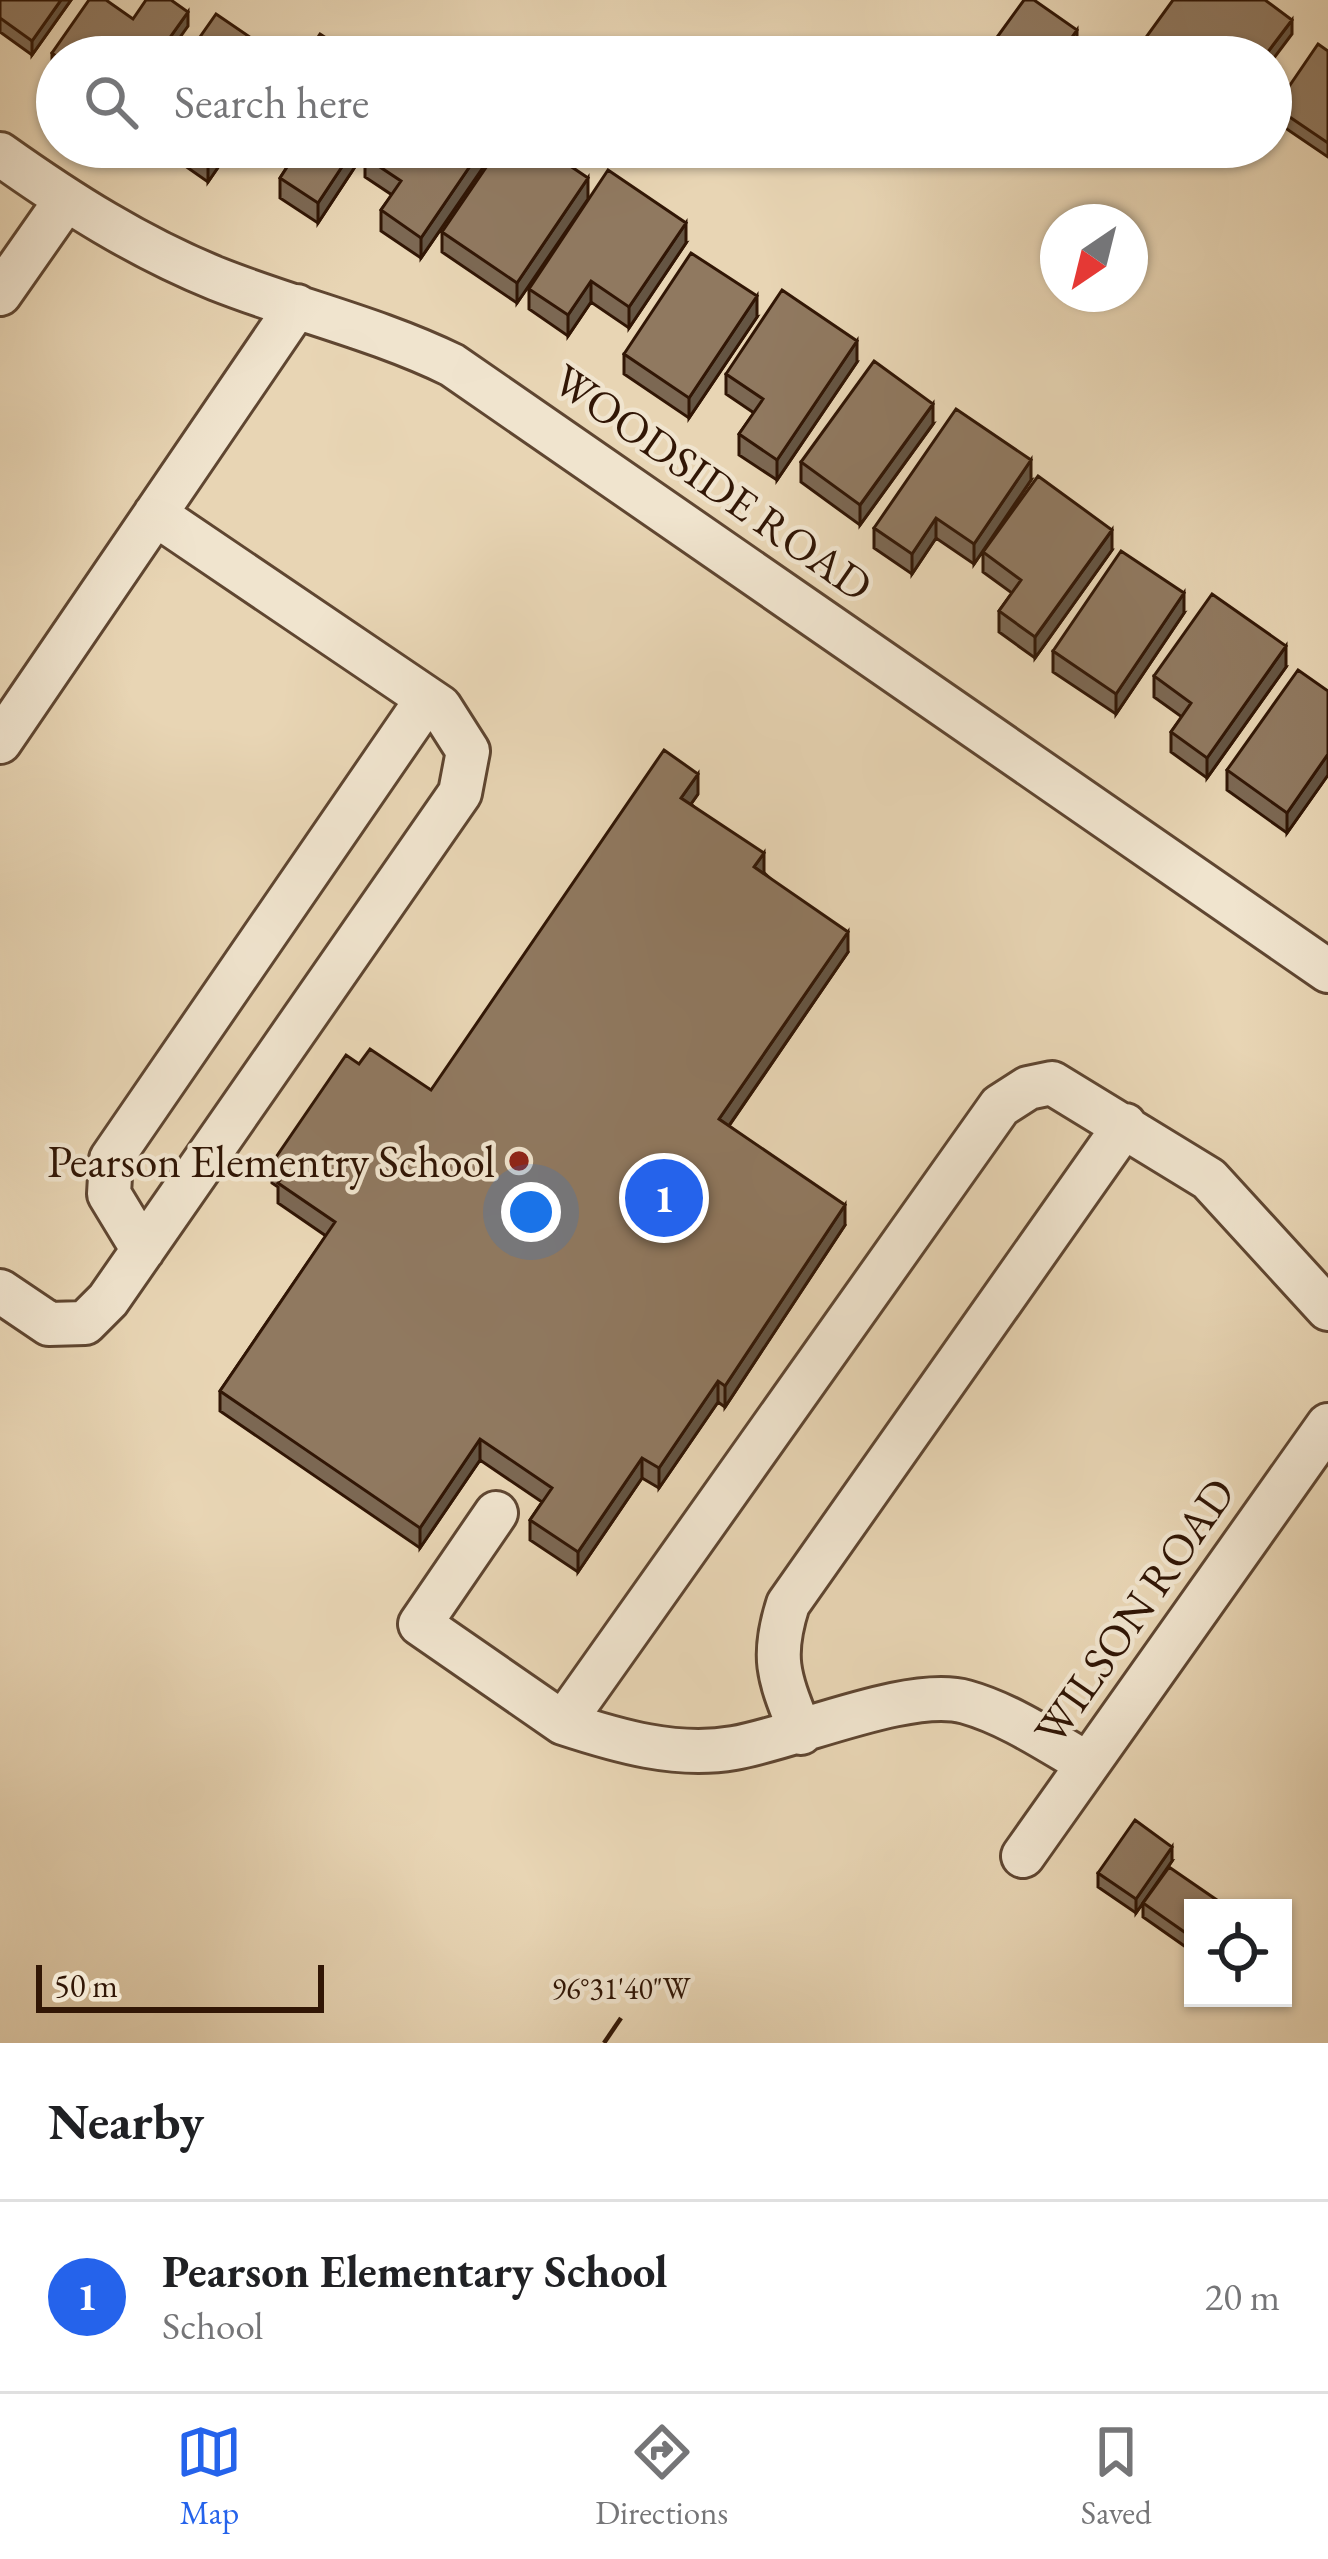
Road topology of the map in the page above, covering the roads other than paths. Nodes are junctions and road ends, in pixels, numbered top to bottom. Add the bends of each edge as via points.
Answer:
1 (0, 154) edge
2 (65, 200) junction
3 (0, 294) edge
4 (297, 306) junction
5 (155, 514) junction
6 (427, 699) junction
7 (0, 742) edge
8 (1328, 971) edge
9 (1125, 1125) junction
10 (143, 1250) junction
11 (0, 1291) edge
12 (1328, 1309) edge
13 (1328, 1425) edge
14 (496, 1513) dead end
15 (563, 1723) junction
16 (801, 1732) junction
17 (1088, 1764) junction
18 (1023, 1856) dead end

1 - 2 street, WOODSIDE ROAD
2 - 3 street
2 - 4 street, WOODSIDE ROAD via 139,245
4 - 5 street
4 - 8 street, WOODSIDE ROAD via 389,334 452,365
5 - 6 street
5 - 7 street
6 - 10 street via 111,1159 110,1194
6 - 10 street via 468,752 460,793
9 - 12 street via 1209,1179
9 - 15 street via 1052,1083 1000,1106
9 - 16 street via 788,1604 775,1645
10 - 11 street via 85,1323 49,1324
13 - 17 street, WILSON ROAD
14 - 15 street via 420,1624
15 - 16 street via 674,1751 731,1749
16 - 17 street via 882,1707 962,1700
17 - 18 street, WILSON ROAD

